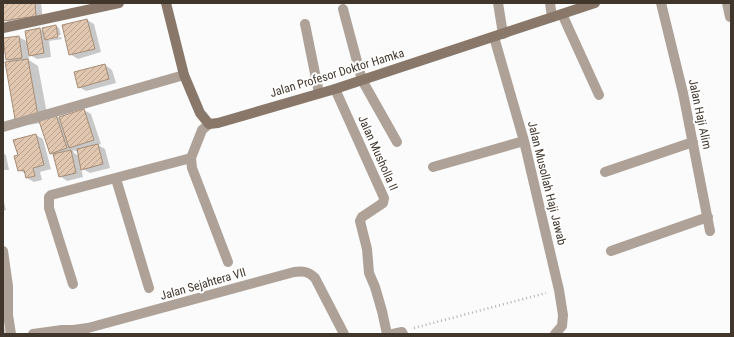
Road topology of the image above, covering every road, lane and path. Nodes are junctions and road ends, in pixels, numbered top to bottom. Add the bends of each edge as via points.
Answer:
1 (119, 3) edge
2 (166, 3) edge
3 (498, 3) edge
4 (550, 3) edge
5 (595, 3) edge
6 (661, 3) edge
7 (727, 3) edge
8 (343, 9) dead end
9 (557, 15) junction
10 (730, 17) dead end
11 (305, 24) dead end
12 (3, 28) edge
13 (499, 35) junction
14 (184, 75) junction
15 (362, 80) junction
16 (335, 89) junction
17 (319, 93) junction
18 (599, 94) dead end
19 (209, 124) junction
20 (3, 127) edge
21 (524, 141) junction
22 (397, 142) dead end
23 (693, 142) junction
24 (190, 158) junction
25 (433, 167) dead end
26 (605, 172) dead end
27 (116, 179) junction
28 (708, 217) junction
29 (710, 231) dead end
30 (3, 251) edge
31 (611, 251) dead end
32 (228, 262) dead end
33 (73, 284) dead end
34 (149, 288) dead end
35 (559, 290) junction
36 (399, 333) edge
37 (10, 334) edge
38 (34, 334) edge
39 (344, 334) edge
40 (387, 334) edge
41 (555, 334) edge

1 - 12 street
2 - 14 street
3 - 13 street, Jalan Musollah Haji Jawab
4 - 9 street
5 - 9 street, Jalan Profesor Doktor Hamka
6 - 23 street, Jalan Haji Alim
7 - 10 street
8 - 15 street
9 - 13 street, Jalan Profesor Doktor Hamka
9 - 18 street
11 - 17 street
13 - 15 street, Jalan Profesor Doktor Hamka
13 - 21 street, Jalan Musollah Haji Jawab
14 - 19 street via 200,113
14 - 20 street
15 - 16 street, Jalan Profesor Doktor Hamka
15 - 22 street
16 - 17 street, Jalan Profesor Doktor Hamka
16 - 40 street, Jalan Musholla II via 384,198 383,203 360,221 368,254 369,273
17 - 19 street, Jalan Profesor Doktor Hamka
19 - 24 street via 202,130
21 - 25 street
21 - 35 street, Jalan Musollah Haji Jawab
23 - 26 street
23 - 28 street, Jalan Haji Alim
24 - 27 street
24 - 32 street
27 - 33 street via 49,198 49,208
27 - 34 street
28 - 29 street, Jalan Haji Alim
28 - 31 street
30 - 37 street via 8,286
35 - 36 path
35 - 41 street, Jalan Musollah Haji Jawab via 563,315 562,326
38 - 39 street, Jalan Sejahtera VII via 88,328 304,271 315,278

